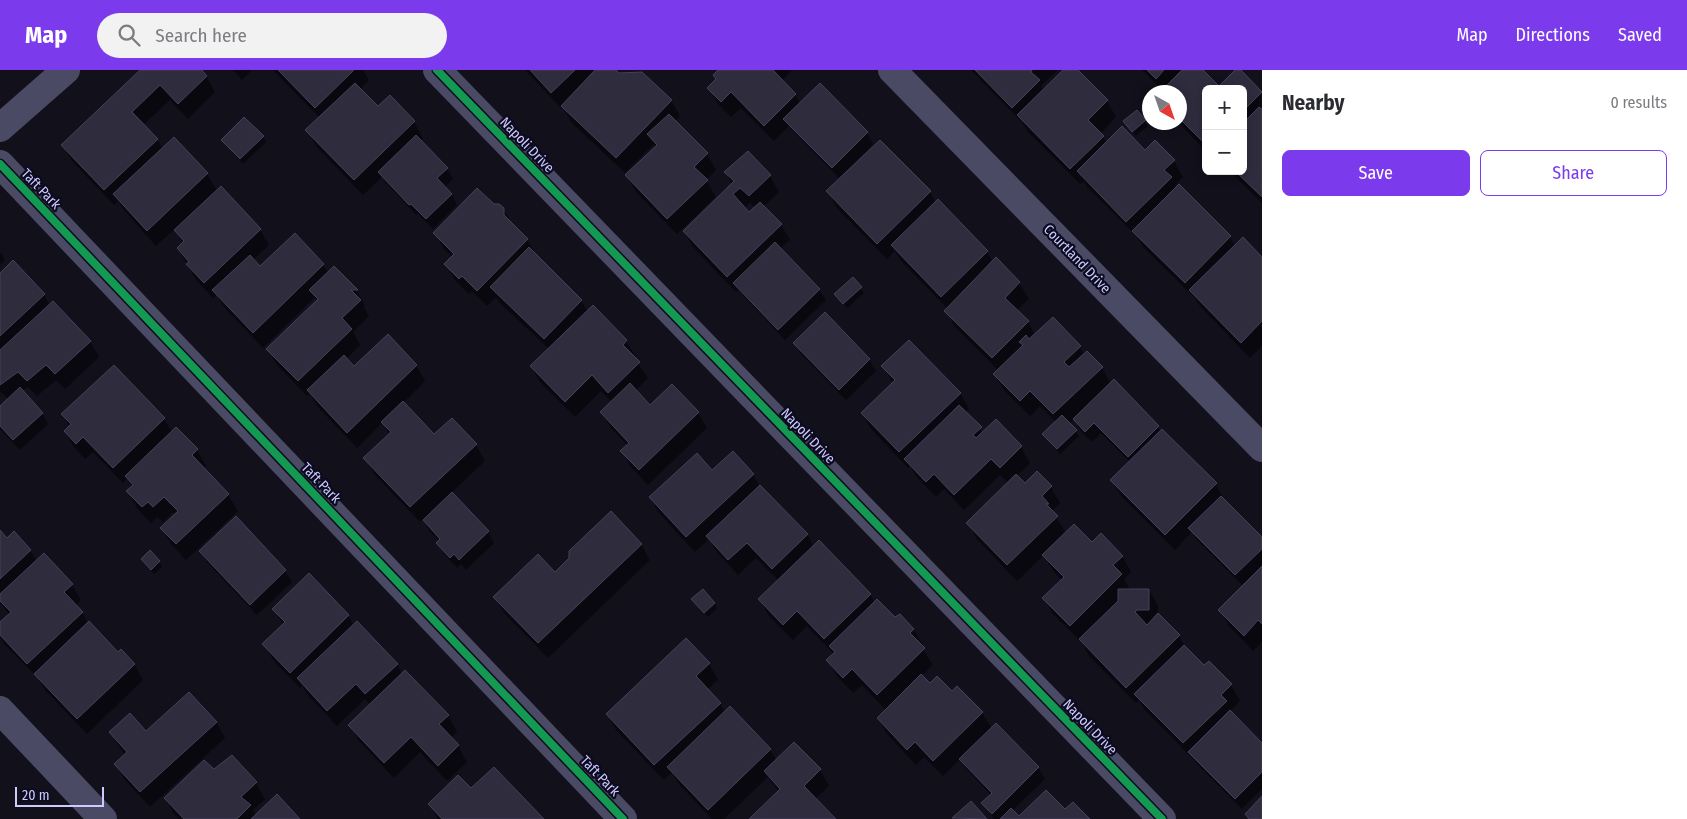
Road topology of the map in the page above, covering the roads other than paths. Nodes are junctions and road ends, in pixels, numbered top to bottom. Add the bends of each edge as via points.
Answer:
1 (66, 70) edge
2 (437, 70) edge
3 (892, 70) edge
4 (0, 128) edge
5 (0, 164) edge
6 (1262, 448) edge
7 (0, 710) edge
8 (103, 819) edge
9 (623, 819) edge
10 (1162, 819) edge

1 - 4 street
2 - 10 street, Napoli Drive
3 - 6 street, Courtland Drive
5 - 9 street, Taft Park
7 - 8 street

